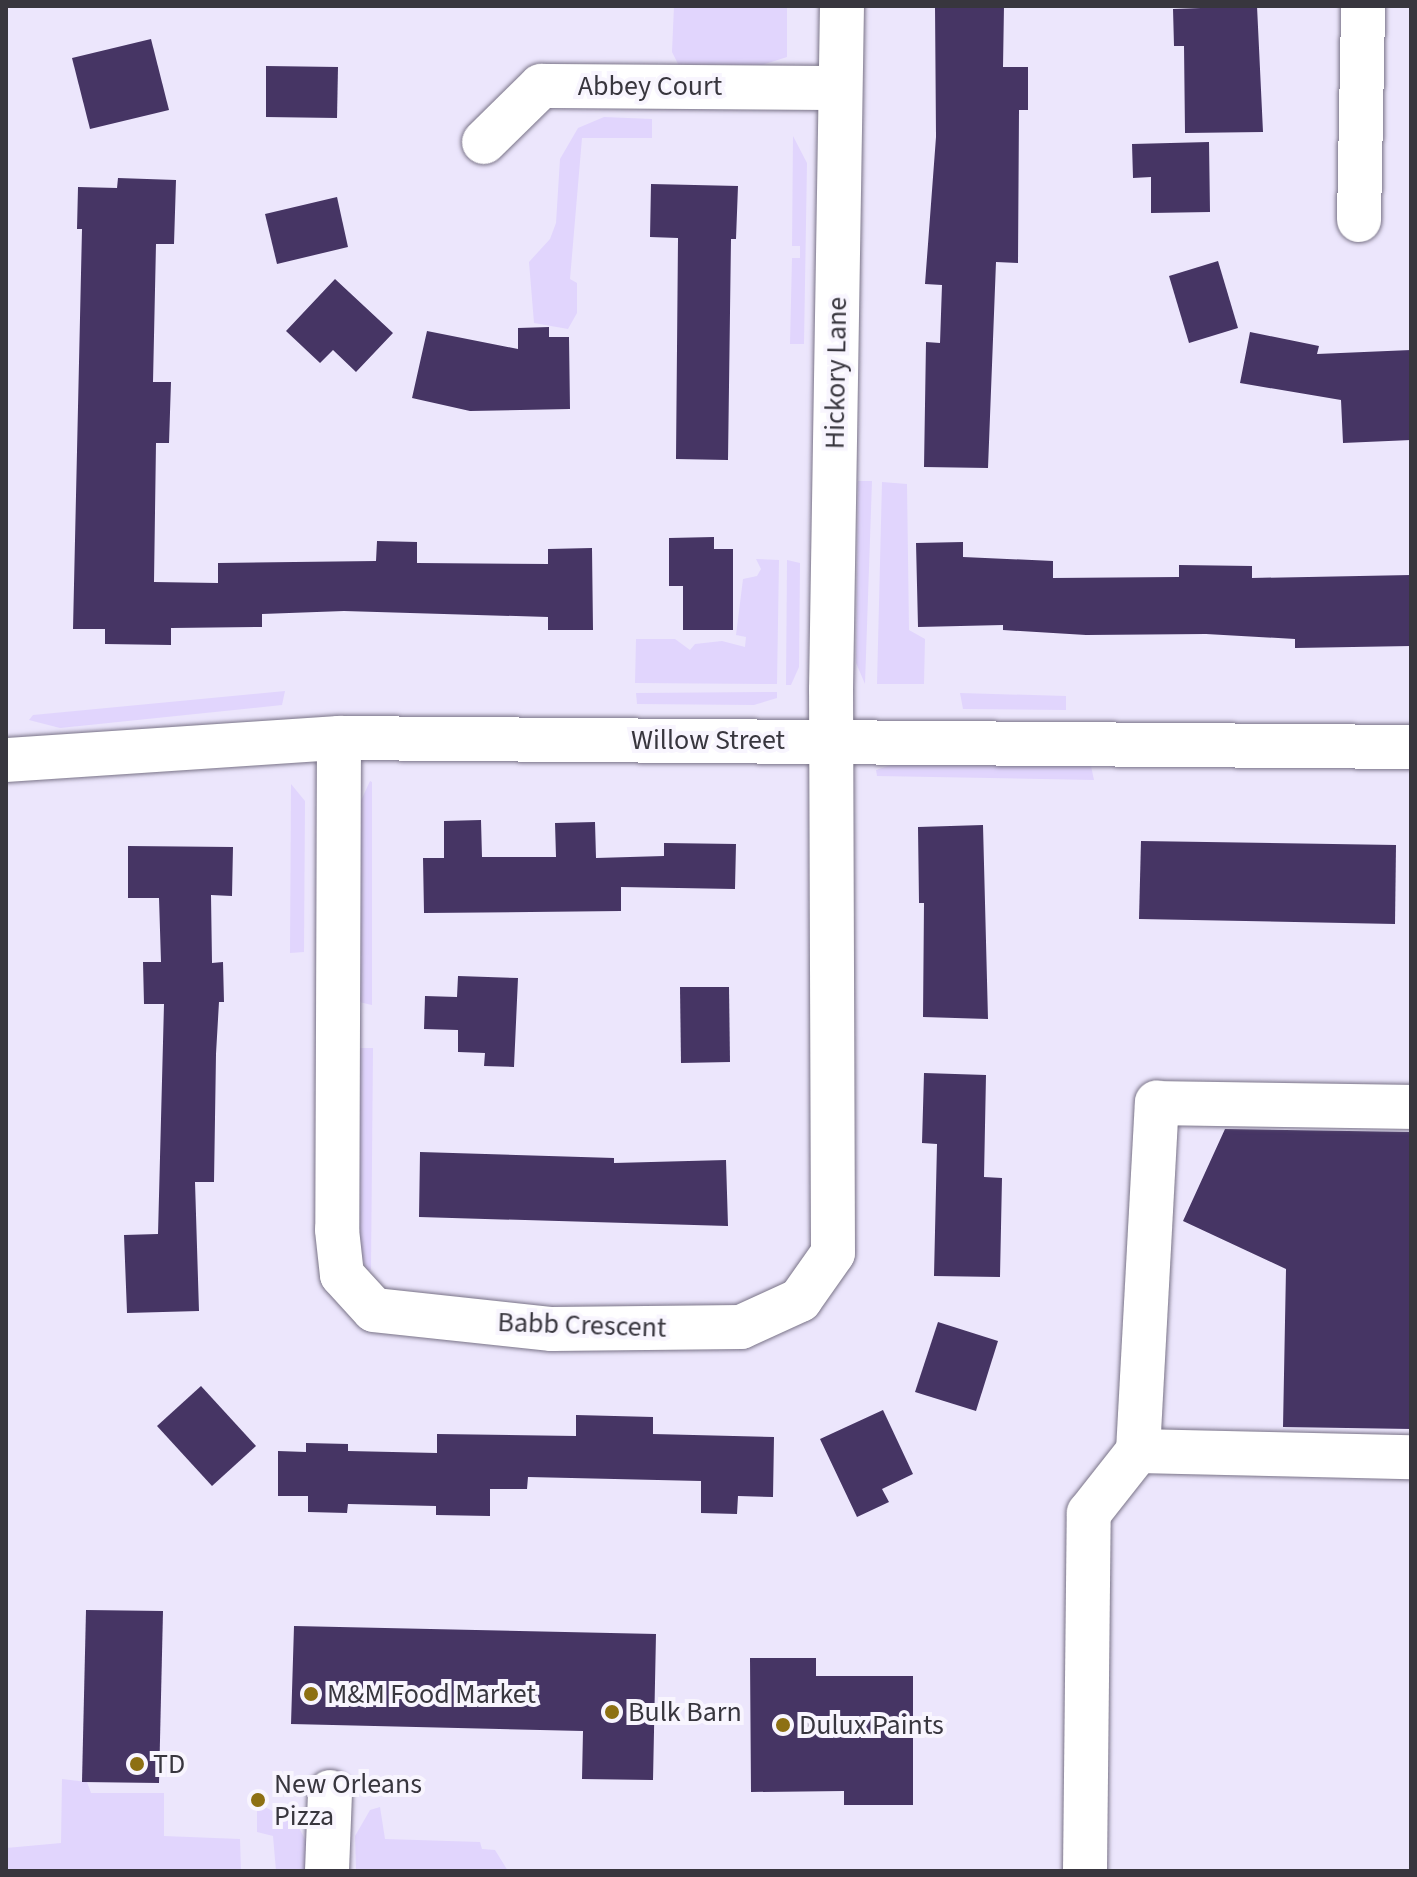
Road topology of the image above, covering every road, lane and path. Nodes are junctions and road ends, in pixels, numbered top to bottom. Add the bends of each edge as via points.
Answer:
1 (842, 6) edge
2 (1363, 6) edge
3 (840, 88) junction
4 (484, 142) dead end
5 (1359, 220) dead end
6 (339, 738) junction
7 (832, 741) junction
8 (1411, 747) edge
9 (6, 760) edge
10 (1411, 1107) edge
11 (1138, 1451) junction
12 (1411, 1457) edge
13 (330, 1792) dead end
14 (327, 1871) edge
15 (1085, 1871) edge

1 - 3 street, Hickory Lane
2 - 5 street
3 - 4 street, Abbey Court via 541,86
3 - 7 street, Hickory Lane
6 - 7 street, Willow Street
6 - 7 street, Babb Crescent via 337,1230 342,1275 374,1310 552,1329 741,1327 800,1300 833,1253
6 - 9 street, Willow Street
7 - 8 street, Willow Street
10 - 11 street via 1157,1103
11 - 12 street
11 - 15 street via 1089,1513
13 - 14 street

